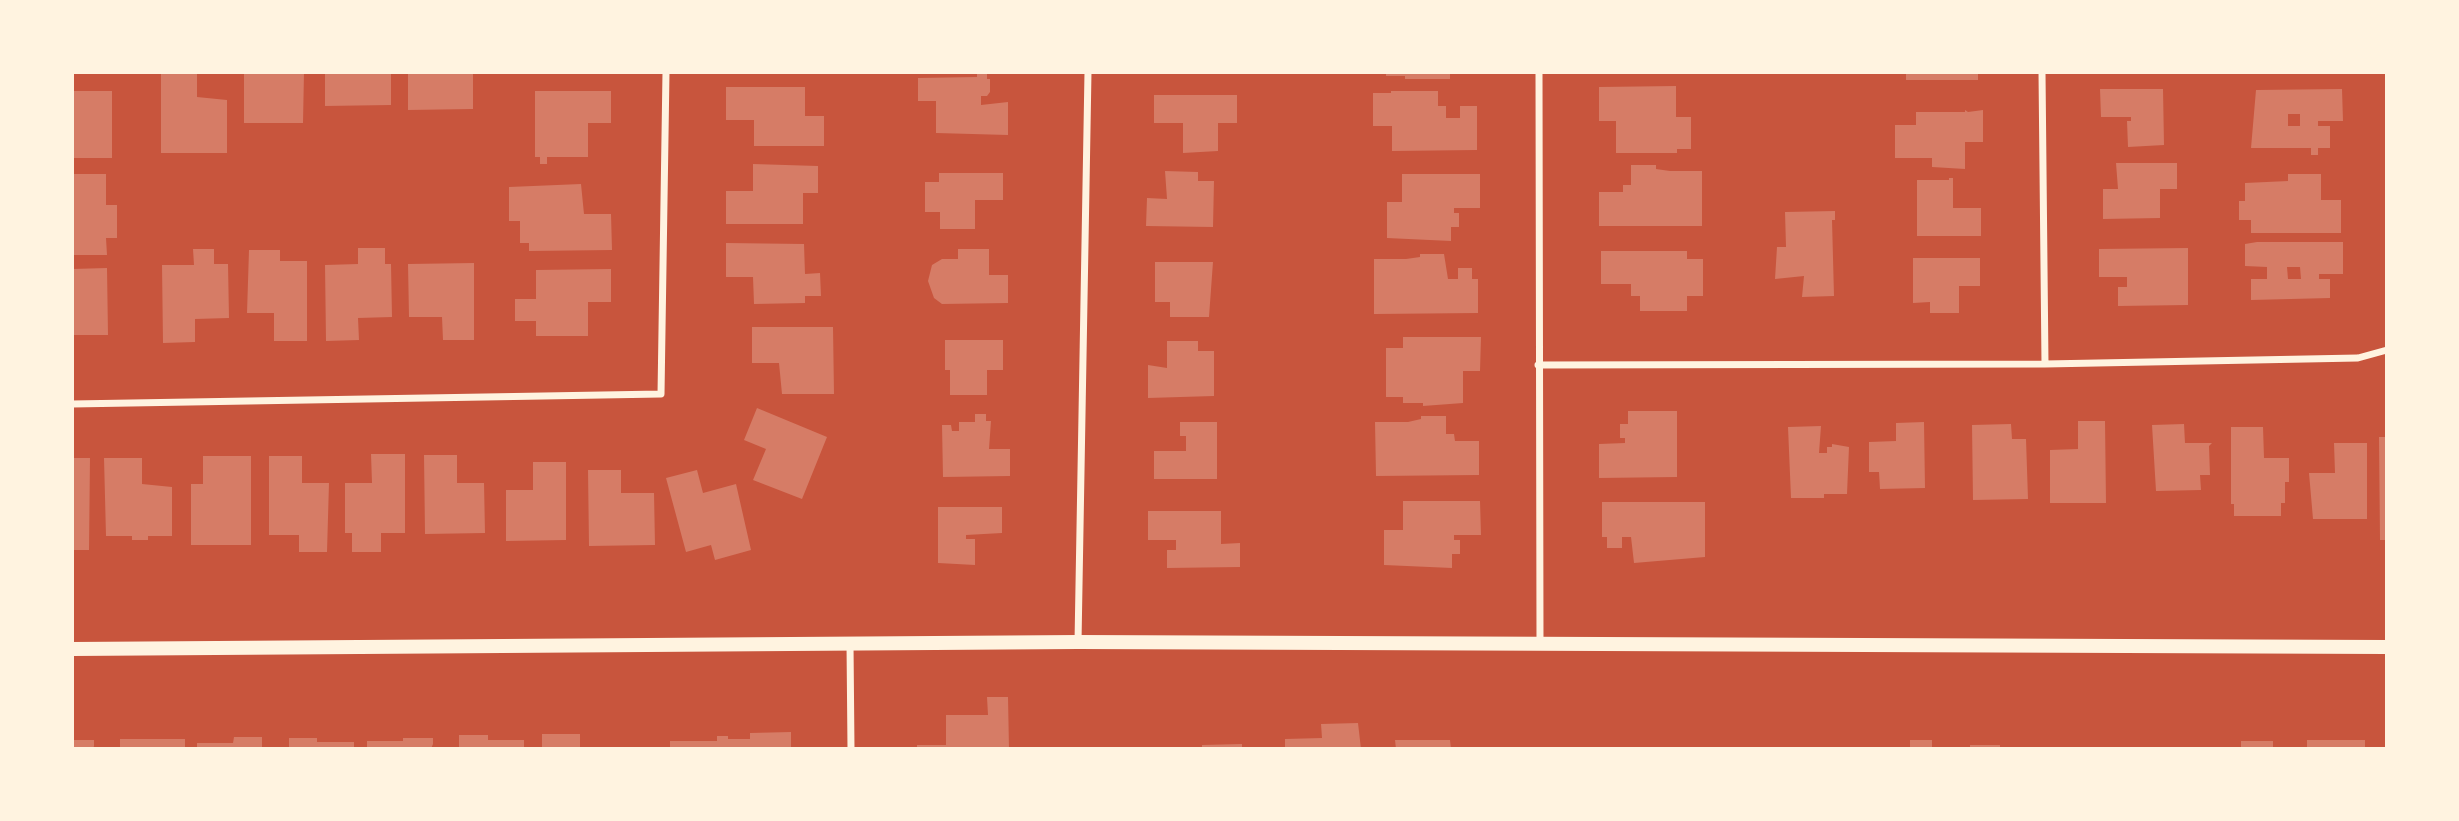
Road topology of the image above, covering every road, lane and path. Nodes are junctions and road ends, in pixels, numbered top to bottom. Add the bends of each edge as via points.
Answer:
1 (666, 72) edge
2 (1088, 72) edge
3 (1539, 72) edge
4 (2042, 72) edge
5 (2387, 350) edge
6 (2045, 364) junction
7 (1538, 365) junction
8 (72, 404) edge
9 (1077, 642) junction
10 (850, 644) junction
11 (1540, 646) junction
12 (72, 649) edge
13 (2385, 649) edge
14 (851, 749) edge

1 - 8 street via 661,394
2 - 9 street
3 - 7 street
4 - 6 street
5 - 6 street via 2358,358
6 - 7 street
7 - 11 street
9 - 10 main road
9 - 11 main road
10 - 12 main road
10 - 14 street
11 - 13 main road

